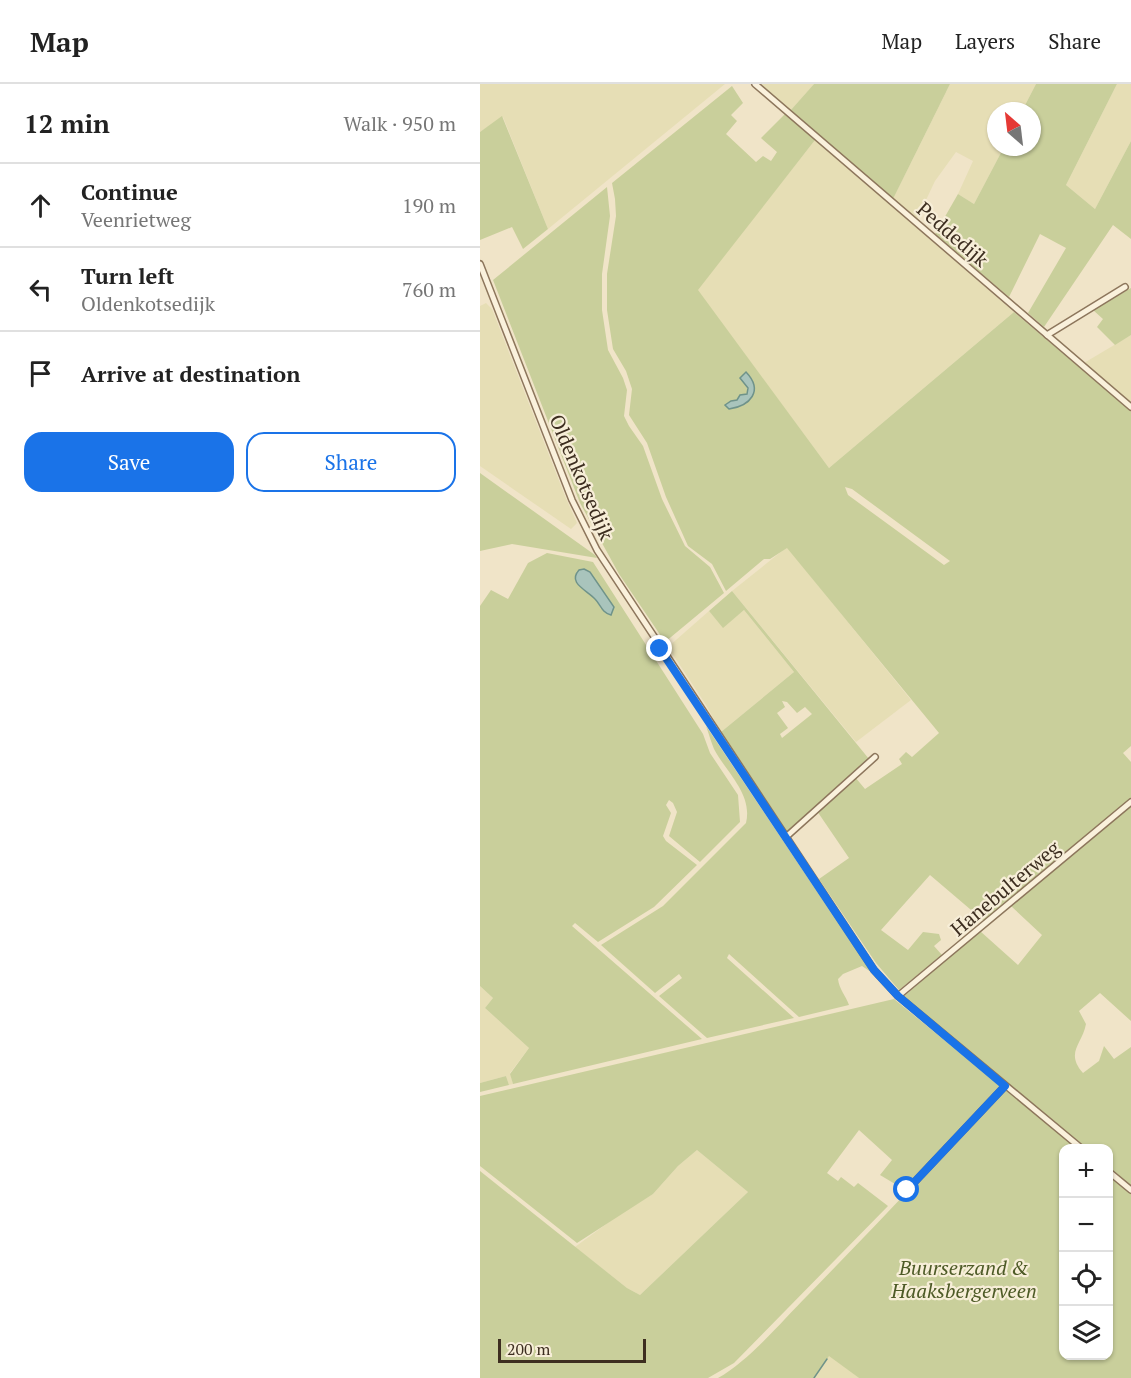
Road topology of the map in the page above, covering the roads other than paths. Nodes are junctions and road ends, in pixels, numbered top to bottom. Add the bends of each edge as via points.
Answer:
1 (755, 84) edge
2 (480, 264) edge
3 (486, 278) junction
4 (480, 283) edge
5 (1125, 287) dead end
6 (1047, 335) junction
7 (1131, 407) edge
8 (874, 757) dead end
9 (1131, 802) edge
10 (786, 837) junction
11 (898, 996) junction
12 (1005, 1086) junction
13 (1075, 1144) edge
14 (1113, 1175) edge
15 (907, 1190) dead end
16 (1131, 1190) edge

1 - 6 street, Peddedijk
2 - 3 street, Oldenkotsedijk
3 - 4 street
3 - 10 street, Oldenkotsedijk via 572,500 595,547
5 - 6 street
6 - 7 street, Peddedijk
8 - 10 street
9 - 11 street, Hanebulterweg
10 - 11 street, Oldenkotsedijk via 874,970
11 - 12 street, Oldenkotsedijk
12 - 13 street, Oldenkotsedijk
12 - 15 street
14 - 16 street

